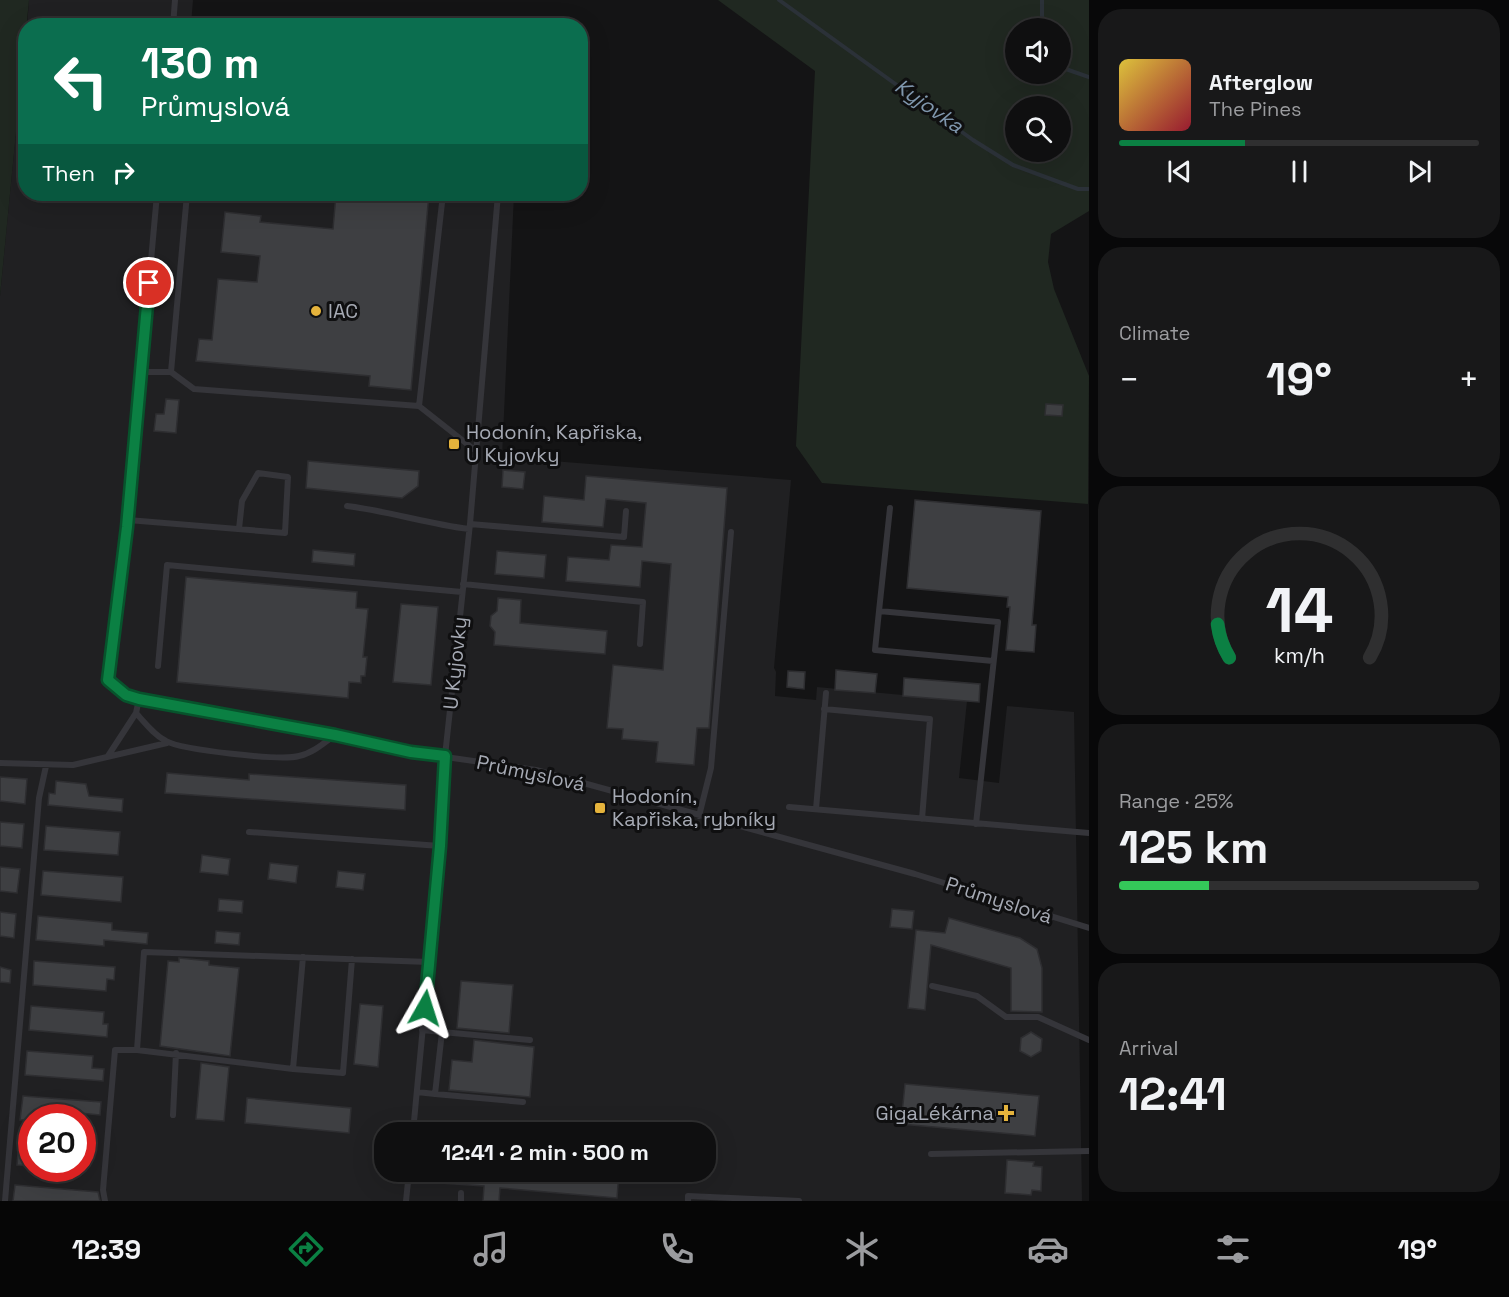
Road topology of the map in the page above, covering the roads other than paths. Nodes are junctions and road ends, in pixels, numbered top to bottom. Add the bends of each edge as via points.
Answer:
1 (175, 0) edge
2 (174, 18) edge
3 (156, 201) edge
4 (185, 201) edge
5 (442, 201) edge
6 (497, 201) edge
7 (141, 372) junction
8 (171, 372) junction
9 (419, 406) junction
10 (476, 451) junction
11 (347, 506) dead end
12 (890, 508) dead end
13 (626, 511) dead end
14 (128, 520) junction
15 (469, 526) junction
16 (239, 529) junction
17 (731, 532) dead end
18 (463, 584) junction
19 (462, 592) junction
20 (879, 611) junction
21 (640, 644) dead end
22 (993, 661) junction
23 (158, 666) dead end
24 (826, 693) dead end
25 (139, 699) junction
26 (824, 709) junction
27 (136, 713) junction
28 (335, 735) junction
29 (168, 742) junction
30 (108, 756) junction
31 (445, 756) junction
32 (0, 763) edge
33 (46, 766) junction
34 (789, 807) dead end
35 (816, 809) junction
36 (699, 816) junction
37 (922, 819) junction
38 (976, 824) junction
39 (249, 832) dead end
40 (1089, 833) edge
41 (440, 846) junction
42 (1089, 928) edge
43 (303, 957) junction
44 (352, 959) junction
45 (429, 962) junction
46 (932, 986) dead end
47 (422, 1030) junction
48 (442, 1032) junction
49 (1089, 1040) edge
50 (530, 1041) dead end
51 (137, 1050) junction
52 (176, 1053) junction
53 (293, 1069) junction
54 (417, 1092) junction
55 (435, 1094) junction
56 (523, 1102) dead end
57 (173, 1115) dead end
58 (414, 1122) edge
59 (1089, 1151) edge
60 (931, 1154) dead end
61 (408, 1182) edge
62 (461, 1193) dead end
63 (5, 1201) edge
64 (105, 1201) edge
65 (406, 1201) edge
66 (461, 1201) edge
67 (688, 1201) edge
68 (799, 1201) edge

1 - 2 lane
3 - 7 lane
4 - 8 lane
5 - 9 lane
6 - 10 lane, U Kyjovky
7 - 8 lane
7 - 14 lane
8 - 9 lane via 194,388
9 - 10 lane
10 - 15 lane, U Kyjovky
11 - 15 lane via 387,511 441,526
12 - 20 lane
13 - 15 lane via 624,537
14 - 16 lane
14 - 25 lane, Průmyslová via 108,680 126,695
15 - 18 lane, U Kyjovky
16 - 16 lane via 285,533 288,477 258,473 242,501
17 - 36 lane via 711,768
18 - 19 lane, U Kyjovky
18 - 21 lane via 643,602
19 - 23 lane via 167,565
19 - 31 lane, U Kyjovky
20 - 22 lane via 875,650
20 - 22 lane via 998,622
22 - 38 lane
24 - 26 lane
25 - 27 lane
25 - 28 lane, Průmyslová
26 - 35 lane
26 - 37 lane via 930,719
27 - 29 lane
27 - 30 lane
28 - 29 lane via 313,751 287,759
28 - 31 lane, Průmyslová
29 - 30 lane
30 - 33 lane
31 - 36 lane, Průmyslová via 536,770
31 - 41 lane, U Kyjovky
32 - 33 lane
33 - 63 lane via 39,798
34 - 35 lane
35 - 37 lane
36 - 42 lane, Průmyslová via 915,874
37 - 38 lane
38 - 40 lane
39 - 41 lane
41 - 45 lane, U Kyjovky
43 - 44 lane
43 - 51 lane via 144,952
43 - 53 lane
44 - 45 lane
44 - 53 lane via 343,1073
45 - 47 lane, U Kyjovky
46 - 49 lane via 977,996 1006,1017 1038,1017
47 - 48 lane
47 - 54 lane, U Kyjovky
48 - 50 lane
48 - 55 lane
51 - 52 lane
51 - 64 lane via 115,1050
52 - 53 lane
52 - 57 lane
54 - 55 lane
54 - 58 lane, U Kyjovky
55 - 56 lane
59 - 60 lane
61 - 65 lane
62 - 66 lane
67 - 68 lane via 688,1196

